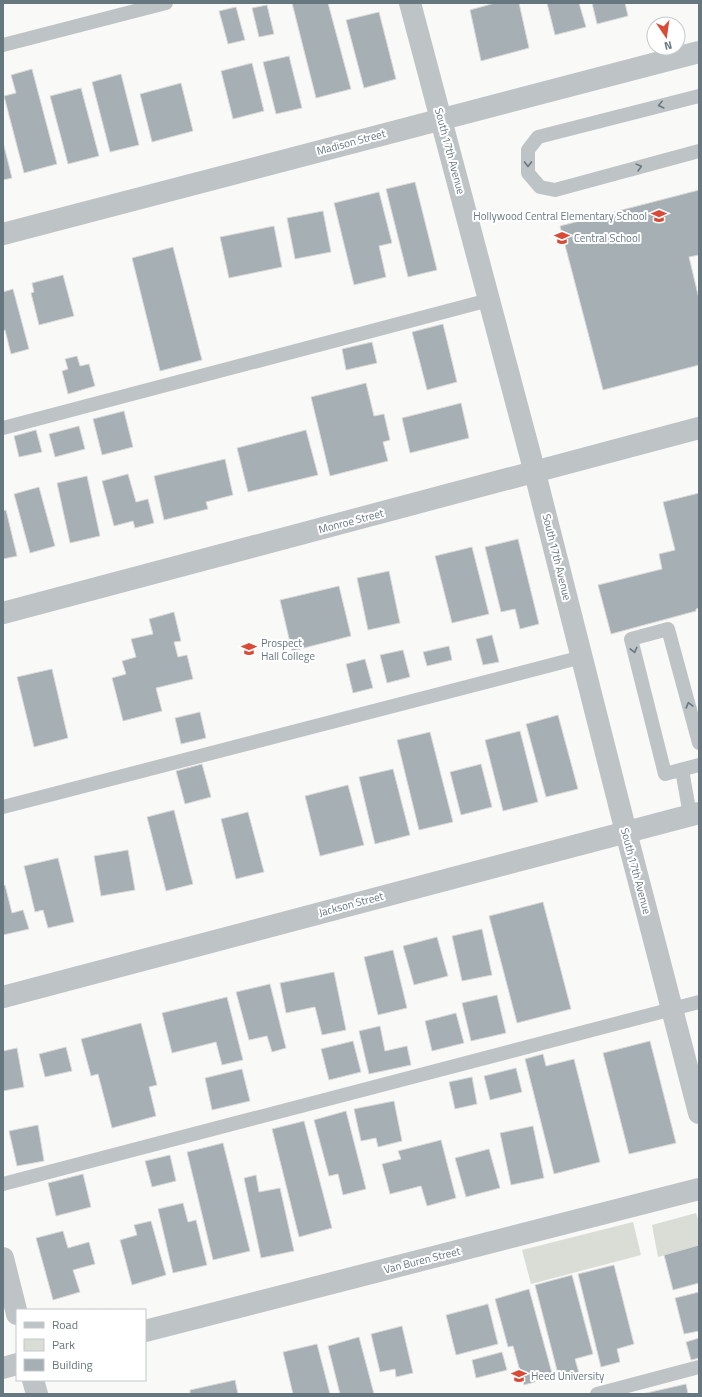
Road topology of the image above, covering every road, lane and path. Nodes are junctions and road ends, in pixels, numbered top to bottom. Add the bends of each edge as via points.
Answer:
1 (166, 3) edge
2 (410, 3) edge
3 (3, 45) edge
4 (699, 52) edge
5 (699, 96) edge
6 (441, 119) junction
7 (699, 151) edge
8 (3, 234) edge
9 (489, 300) junction
10 (3, 428) edge
11 (699, 428) edge
12 (535, 473) junction
13 (3, 613) edge
14 (582, 657) junction
15 (699, 743) edge
16 (699, 765) edge
17 (682, 770) junction
18 (3, 807) edge
19 (694, 814) edge
20 (626, 832) junction
21 (3, 997) edge
22 (699, 1002) edge
23 (672, 1009) junction
24 (699, 1113) edge
25 (3, 1184) edge
26 (699, 1189) edge
27 (3, 1258) edge
28 (16, 1310) edge
29 (146, 1331) edge
30 (16, 1364) edge
31 (699, 1367) edge
32 (3, 1368) edge
33 (34, 1381) edge
34 (37, 1394) edge
35 (597, 1394) edge

1 - 3 lane
2 - 6 street, South 17th Avenue
4 - 6 street, Madison Street
5 -> 7 lane via 538,137 528,150 528,173 540,187 554,190
6 - 8 street, Madison Street
6 - 9 street, South 17th Avenue
9 - 10 lane
9 - 12 street, South 17th Avenue
11 - 12 street, Monroe Street
12 - 13 street, Monroe Street
12 - 14 street, South 17th Avenue
14 - 18 lane
14 - 20 street, South 17th Avenue
15 -> 17 lane via 668,629 631,639 665,774
16 - 17 lane
17 - 19 lane
19 - 20 street, Jackson Street
20 - 21 street, Jackson Street
20 - 23 street, South 17th Avenue
22 - 23 lane
23 - 24 street, South 17th Avenue
23 - 25 lane
26 - 29 street, Van Buren Street
27 - 28 street
30 - 32 street
31 - 35 lane
33 - 34 street

